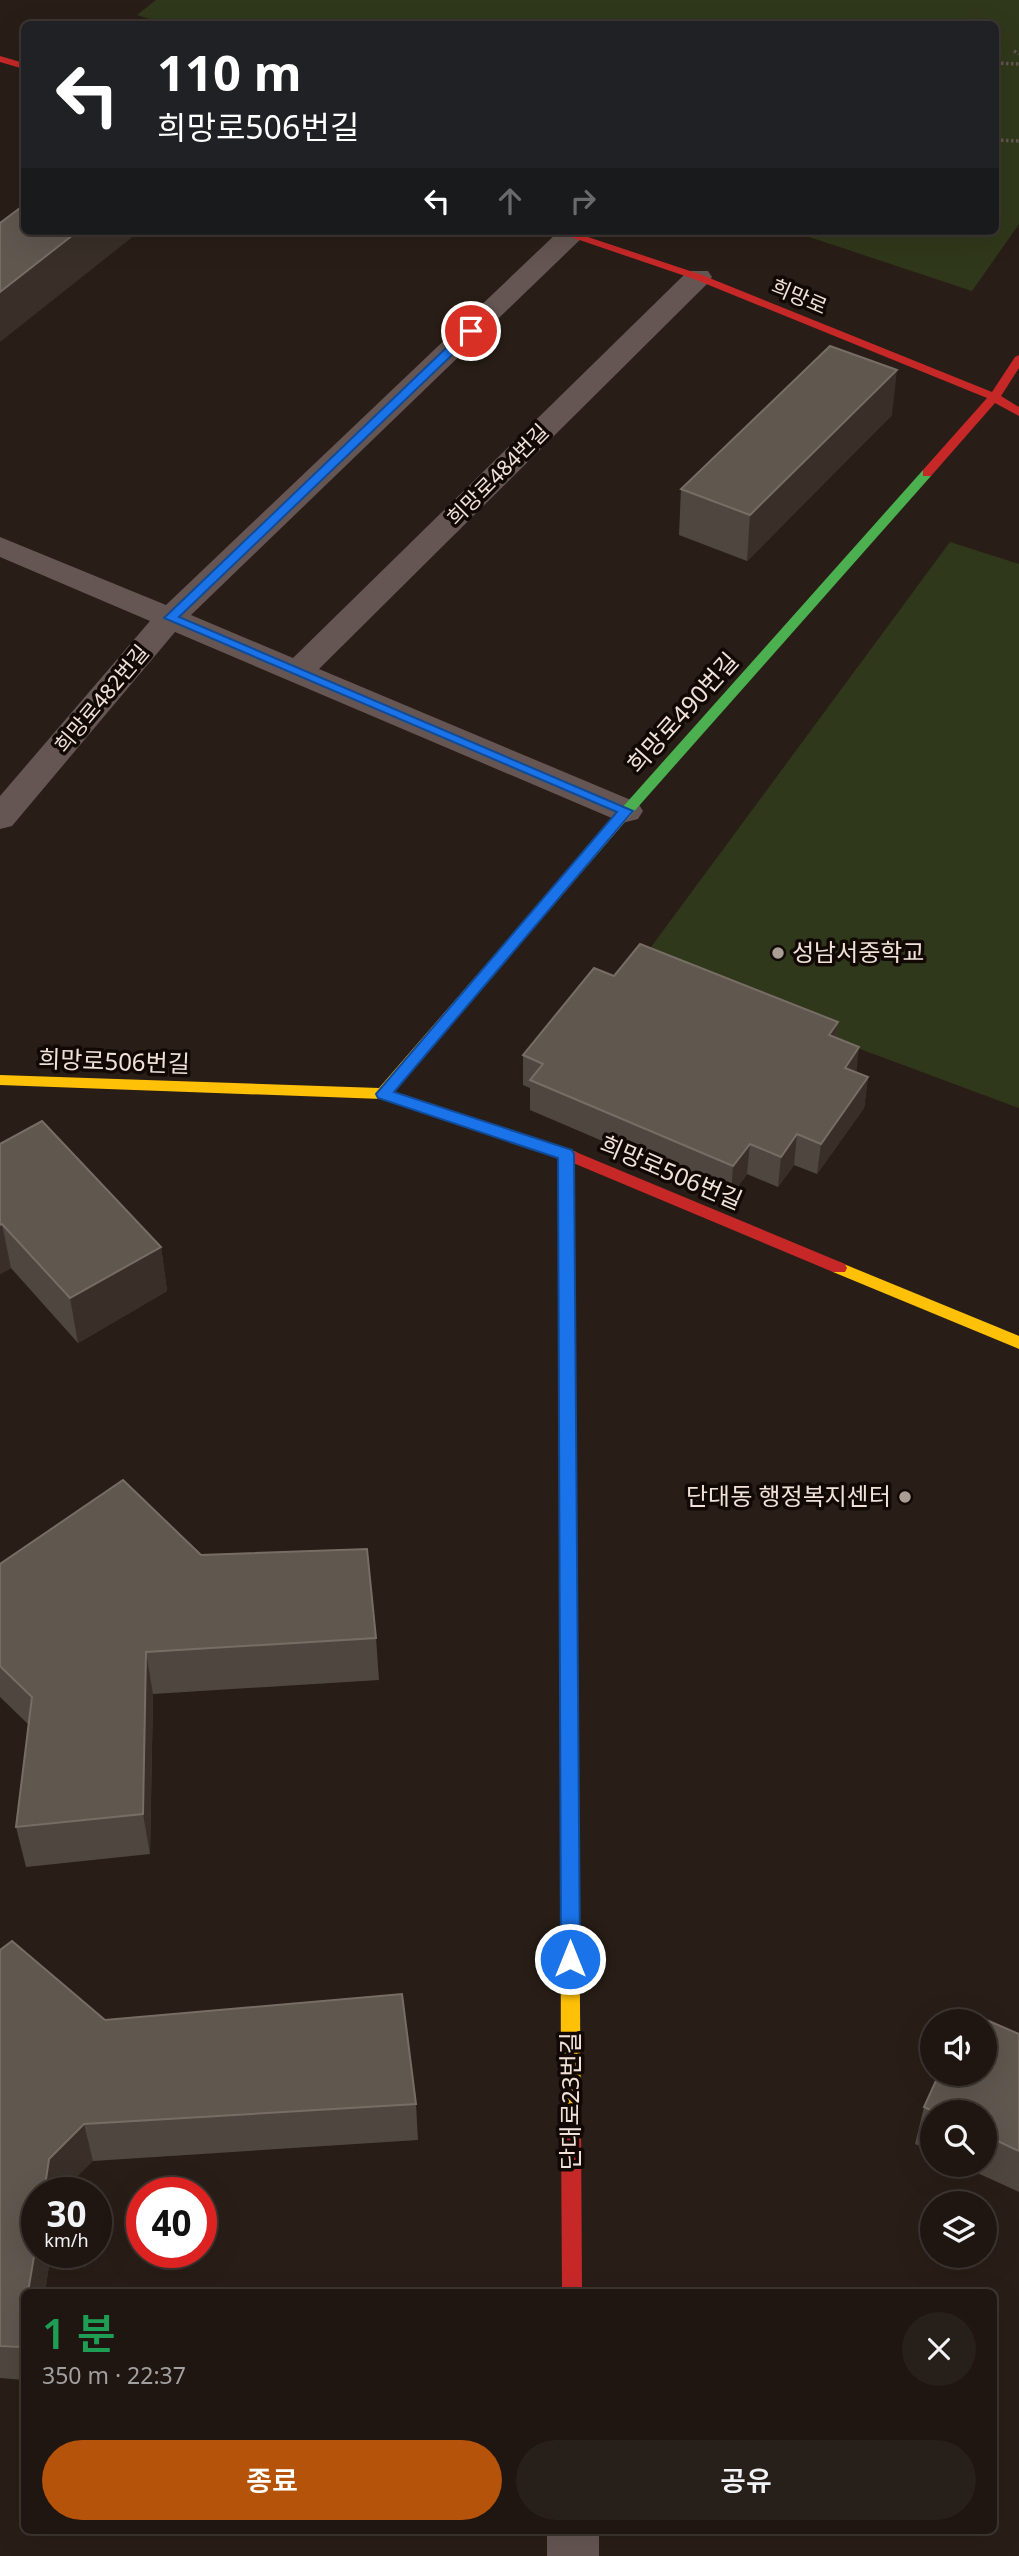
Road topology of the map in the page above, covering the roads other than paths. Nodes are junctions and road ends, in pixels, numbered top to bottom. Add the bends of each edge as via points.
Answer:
1 (0, 59) edge
2 (21, 65) edge
3 (563, 235) edge
4 (571, 235) edge
5 (698, 276) junction
6 (1019, 359) edge
7 (994, 397) junction
8 (1019, 412) edge
9 (0, 546) edge
10 (170, 618) junction
11 (297, 673) junction
12 (626, 811) junction
13 (0, 818) edge
14 (0, 1080) edge
15 (383, 1094) junction
16 (566, 1154) junction
17 (1019, 1343) edge
18 (572, 2289) edge
19 (573, 2534) edge
20 (573, 2556) edge

1 - 2 street
3 - 10 street, 희망로482번길
4 - 5 street, 희망로
5 - 7 street, 희망로
5 - 11 street, 희망로484번길
6 - 7 street, 희망로490번길
7 - 8 street, 희망로
7 - 12 street, 희망로490번길
9 - 10 street
10 - 11 street
10 - 13 street, 희망로482번길
11 - 12 street
12 - 15 street, 희망로490번길
14 - 15 street, 희망로506번길
15 - 16 street, 희망로506번길
16 - 17 street, 희망로506번길
16 - 18 street, 단대로23번길
19 - 20 street

